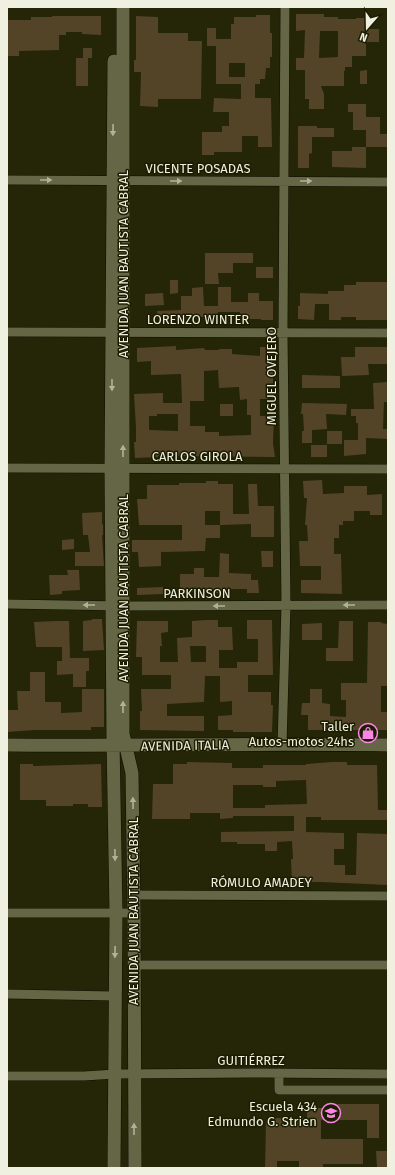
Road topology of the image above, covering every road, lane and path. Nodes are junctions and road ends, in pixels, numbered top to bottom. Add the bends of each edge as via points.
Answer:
1 (114, 7) edge
2 (123, 7) edge
3 (285, 7) edge
4 (7, 180) edge
5 (118, 181) junction
6 (284, 181) junction
7 (388, 182) edge
8 (7, 332) edge
9 (117, 332) junction
10 (284, 332) junction
11 (388, 332) edge
12 (7, 468) edge
13 (117, 469) junction
14 (284, 469) junction
15 (388, 469) edge
16 (7, 604) edge
17 (117, 605) junction
18 (286, 605) junction
19 (388, 605) edge
20 (282, 744) junction
21 (7, 745) edge
22 (388, 745) edge
23 (113, 746) junction
24 (126, 746) junction
25 (134, 895) junction
26 (388, 896) edge
27 (7, 913) edge
28 (116, 913) junction
29 (134, 913) junction
30 (134, 965) junction
31 (388, 965) edge
32 (7, 994) edge
33 (114, 996) junction
34 (279, 1073) junction
35 (115, 1074) junction
36 (134, 1074) junction
37 (388, 1074) edge
38 (7, 1076) edge
39 (388, 1090) edge
40 (114, 1168) edge
41 (135, 1168) edge

1 -> 5 main road, AVENIDA JUAN BAUTISTA CABRAL
2 - 5 main road, AVENIDA JUAN BAUTISTA CABRAL
3 - 6 street, MIGUEL OVEJERO
4 -> 5 street, VICENTE POSADAS
5 -> 6 street, VICENTE POSADAS
5 - 9 main road, AVENIDA JUAN BAUTISTA CABRAL
6 -> 7 street, VICENTE POSADAS
6 - 10 street, MIGUEL OVEJERO
8 - 9 street, LORENZO WINTER
9 - 10 street, LORENZO WINTER
9 - 13 main road, AVENIDA JUAN BAUTISTA CABRAL
10 - 11 street, LORENZO WINTER
10 - 14 street, MIGUEL OVEJERO
12 - 13 street, CARLOS GIROLA
13 - 14 street, CARLOS GIROLA
13 - 17 main road, AVENIDA JUAN BAUTISTA CABRAL
14 - 15 street, CARLOS GIROLA
14 - 18 street, MIGUEL OVEJERO
17 -> 16 street, PARKINSON
18 -> 17 street, PARKINSON
17 - 23 main road, AVENIDA JUAN BAUTISTA CABRAL
24 -> 17 main road, AVENIDA JUAN BAUTISTA CABRAL via 123,734
19 -> 18 street, PARKINSON
18 - 20 street, MIGUEL OVEJERO
20 - 22 main road, AVENIDA ITALIA
20 - 24 main road, AVENIDA ITALIA
21 - 23 main road, AVENIDA ITALIA
23 - 24 main road, AVENIDA ITALIA
23 -> 28 main road, AVENIDA JUAN BAUTISTA CABRAL
25 -> 24 main road, AVENIDA JUAN BAUTISTA CABRAL via 132,774
25 - 26 street, RÓMULO AMADEY
25 - 29 main road, AVENIDA JUAN BAUTISTA CABRAL
27 - 28 street
28 - 29 street
28 -> 33 main road, AVENIDA JUAN BAUTISTA CABRAL
29 - 30 main road, AVENIDA JUAN BAUTISTA CABRAL
30 - 31 street
30 - 36 main road, AVENIDA JUAN BAUTISTA CABRAL
32 - 33 street
33 - 35 main road, AVENIDA JUAN BAUTISTA CABRAL
34 - 36 street, GUITIÉRREZ
34 - 37 street, GUITIÉRREZ
34 - 39 street via 279,1090
35 - 36 street, GUITIÉRREZ
35 - 38 street, GUITIÉRREZ
35 - 40 main road, AVENIDA JUAN BAUTISTA CABRAL
41 -> 36 main road, AVENIDA JUAN BAUTISTA CABRAL

